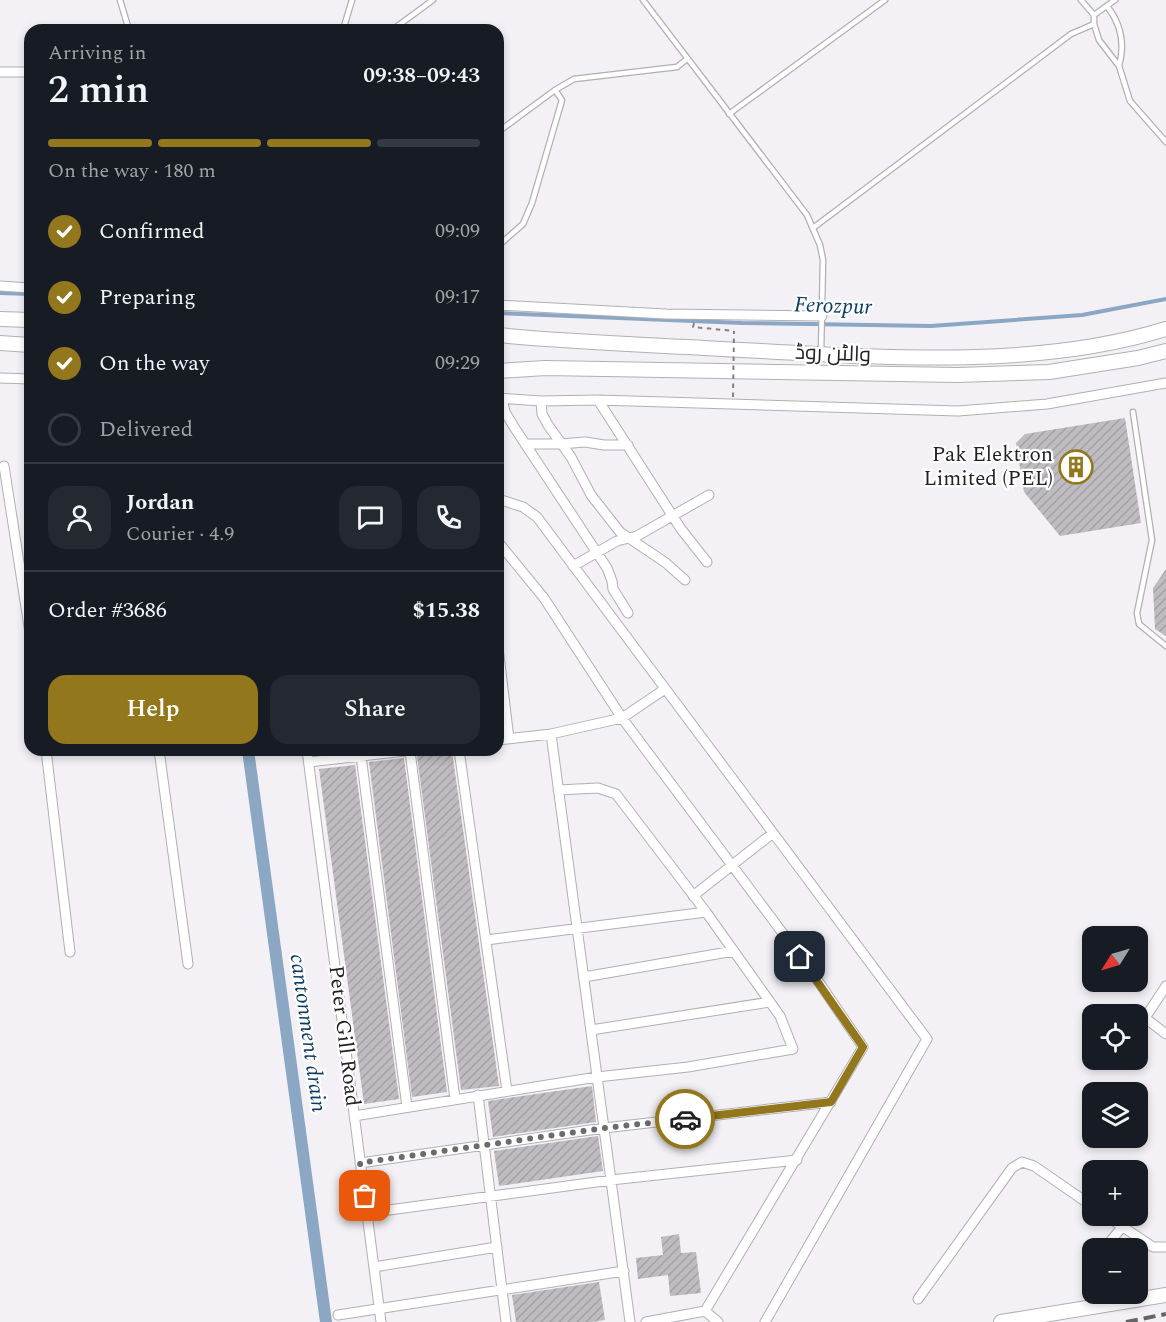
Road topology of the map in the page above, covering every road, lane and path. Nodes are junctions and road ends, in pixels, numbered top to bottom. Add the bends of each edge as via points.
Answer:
1 (120, 0) edge
2 (352, 0) edge
3 (432, 0) edge
4 (643, 0) edge
5 (885, 0) edge
6 (1081, 0) edge
7 (1115, 0) edge
8 (1107, 6) junction
9 (1094, 15) junction
10 (127, 24) edge
11 (345, 24) edge
12 (400, 24) edge
13 (1094, 24) junction
14 (687, 59) junction
15 (1119, 66) junction
16 (0, 72) edge
17 (24, 72) edge
18 (555, 90) junction
19 (729, 114) junction
20 (504, 128) edge
21 (1166, 142) edge
22 (813, 228) junction
23 (504, 241) edge
24 (0, 286) edge
25 (24, 288) edge
26 (504, 305) edge
27 (822, 312) junction
28 (0, 319) edge
29 (24, 320) edge
30 (693, 327) dead end
31 (1166, 329) edge
32 (504, 335) edge
33 (0, 344) edge
34 (24, 345) edge
35 (1166, 351) edge
36 (821, 354) junction
37 (504, 370) edge
38 (0, 378) edge
39 (24, 379) edge
40 (1166, 383) edge
41 (733, 397) dead end
42 (504, 398) edge
43 (598, 400) junction
44 (541, 401) junction
45 (504, 409) edge
46 (1133, 412) dead end
47 (525, 444) junction
48 (561, 444) junction
49 (628, 445) junction
50 (4, 466) dead end
51 (709, 495) dead end
52 (504, 502) edge
53 (673, 516) junction
54 (627, 538) junction
55 (504, 549) edge
56 (596, 552) junction
57 (707, 562) dead end
58 (573, 566) junction
59 (685, 580) dead end
60 (24, 594) edge
61 (628, 613) dead end
62 (1166, 646) edge
63 (665, 689) junction
64 (504, 697) edge
65 (622, 718) junction
66 (551, 734) junction
67 (504, 739) edge
68 (509, 739) junction
69 (47, 756) edge
70 (160, 756) edge
71 (308, 756) edge
72 (343, 756) edge
73 (354, 756) edge
74 (411, 756) edge
75 (460, 756) edge
76 (309, 762) junction
77 (558, 790) junction
78 (773, 833) junction
79 (732, 866) junction
80 (693, 896) junction
81 (706, 912) junction
82 (577, 928) junction
83 (486, 939) junction
84 (734, 951) junction
85 (70, 952) dead end
86 (188, 964) dead end
87 (584, 977) junction
88 (1166, 986) edge
89 (770, 1002) junction
90 (591, 1030) junction
91 (1166, 1034) edge
92 (597, 1077) junction
93 (507, 1091) junction
94 (478, 1095) junction
95 (455, 1099) junction
96 (831, 1102) junction
97 (407, 1107) junction
98 (354, 1116) junction
99 (604, 1128) junction
100 (484, 1146) junction
101 (797, 1160) junction
102 (360, 1163) junction
103 (611, 1180) junction
104 (491, 1197) junction
105 (1082, 1199) edge
106 (367, 1213) junction
107 (1122, 1227) joint
108 (1113, 1238) edge
109 (1166, 1246) edge
110 (497, 1247) junction
111 (374, 1267) junction
112 (624, 1271) junction
113 (502, 1290) junction
114 (1166, 1295) edge
115 (918, 1299) dead end
116 (380, 1308) junction
117 (705, 1311) junction
118 (338, 1315) dead end
119 (381, 1322) edge
120 (506, 1322) edge
121 (630, 1322) edge
122 (646, 1322) edge
123 (718, 1322) edge
124 (765, 1322) edge
125 (1001, 1322) edge

1 - 10 lane
2 - 11 lane
3 - 12 lane
4 - 14 lane
5 - 19 lane
6 - 9 lane
7 - 8 lane
8 - 9 lane
8 - 15 lane via 1118,23 1124,50
9 - 13 lane
13 - 15 lane via 1100,40
13 - 22 lane via 1071,34
14 - 18 lane via 677,67 574,79
14 - 19 lane
15 - 21 lane via 1130,101
16 - 17 street
18 - 20 lane
18 - 23 lane via 562,100 532,204 523,224
19 - 22 lane via 788,188
22 - 27 lane via 823,260
24 - 25 street
26 - 27 street via 666,314
27 - 36 lane
28 - 29 main road
30 - 41 path, bridge via 734,331
31 - 36 main road, والٹن روڈ via 1131,340 1041,353 960,357
32 - 36 main road, والٹن روڈ
33 - 34 main road
35 - 37 main road, والٹن روڈ via 1049,372 957,375
38 - 39 street
40 - 43 street via 1047,404 958,411
42 - 44 street
43 - 44 street
43 - 49 street
44 - 48 street via 542,414
45 - 47 street
46 - 62 lane via 1152,540 1137,613 1140,624
47 - 48 street
47 - 56 street
48 - 49 street
48 - 54 street via 591,495
49 - 53 street
50 - 60 street
51 - 53 street
52 - 58 street via 523,507 537,517
53 - 54 street
53 - 57 street
54 - 56 street
54 - 59 street
55 - 65 street via 544,598
56 - 58 street
56 - 61 street
58 - 63 street
63 - 65 street
63 - 78 street
64 - 68 street
65 - 66 street
65 - 79 street
66 - 68 street
66 - 77 street
67 - 68 street
69 - 85 street
70 - 86 street
71 - 76 street, Peter Gill Road
72 - 76 street
73 - 97 street
74 - 95 street
75 - 83 street
76 - 98 street, Peter Gill Road
77 - 80 street via 598,788 616,794
77 - 82 street
78 - 79 street
78 - 124 street via 927,1039
79 - 80 street
79 - 96 street via 863,1047
80 - 81 street
81 - 82 street
81 - 84 street
82 - 83 street
82 - 87 street
83 - 93 street
84 - 87 street
84 - 89 street
87 - 90 street
88 - 91 street via 1145,1018
89 - 90 street
89 - 92 street via 785,1025 793,1049
90 - 92 street
92 - 93 street
92 - 99 street
93 - 94 street
94 - 95 street
94 - 100 street
95 - 97 street
96 - 99 street
96 - 101 street
97 - 98 street
98 - 102 street, Peter Gill Road
99 - 100 street
99 - 103 street
100 - 102 street
100 - 104 street
101 - 103 street
101 - 117 street
102 - 106 street, Peter Gill Road
103 - 104 street
103 - 112 street
104 - 106 street
104 - 110 street
105 - 115 street via 1034,1166 1022,1162 1012,1168
106 - 111 street, Peter Gill Road
107 - 108 street
107 - 109 street via 1153,1247
110 - 111 street
110 - 113 street
111 - 116 street, Peter Gill Road
112 - 113 street
112 - 121 street
113 - 116 street
113 - 120 street
114 - 125 main road
116 - 118 street
116 - 119 street, Peter Gill Road
117 - 122 street
117 - 123 street

